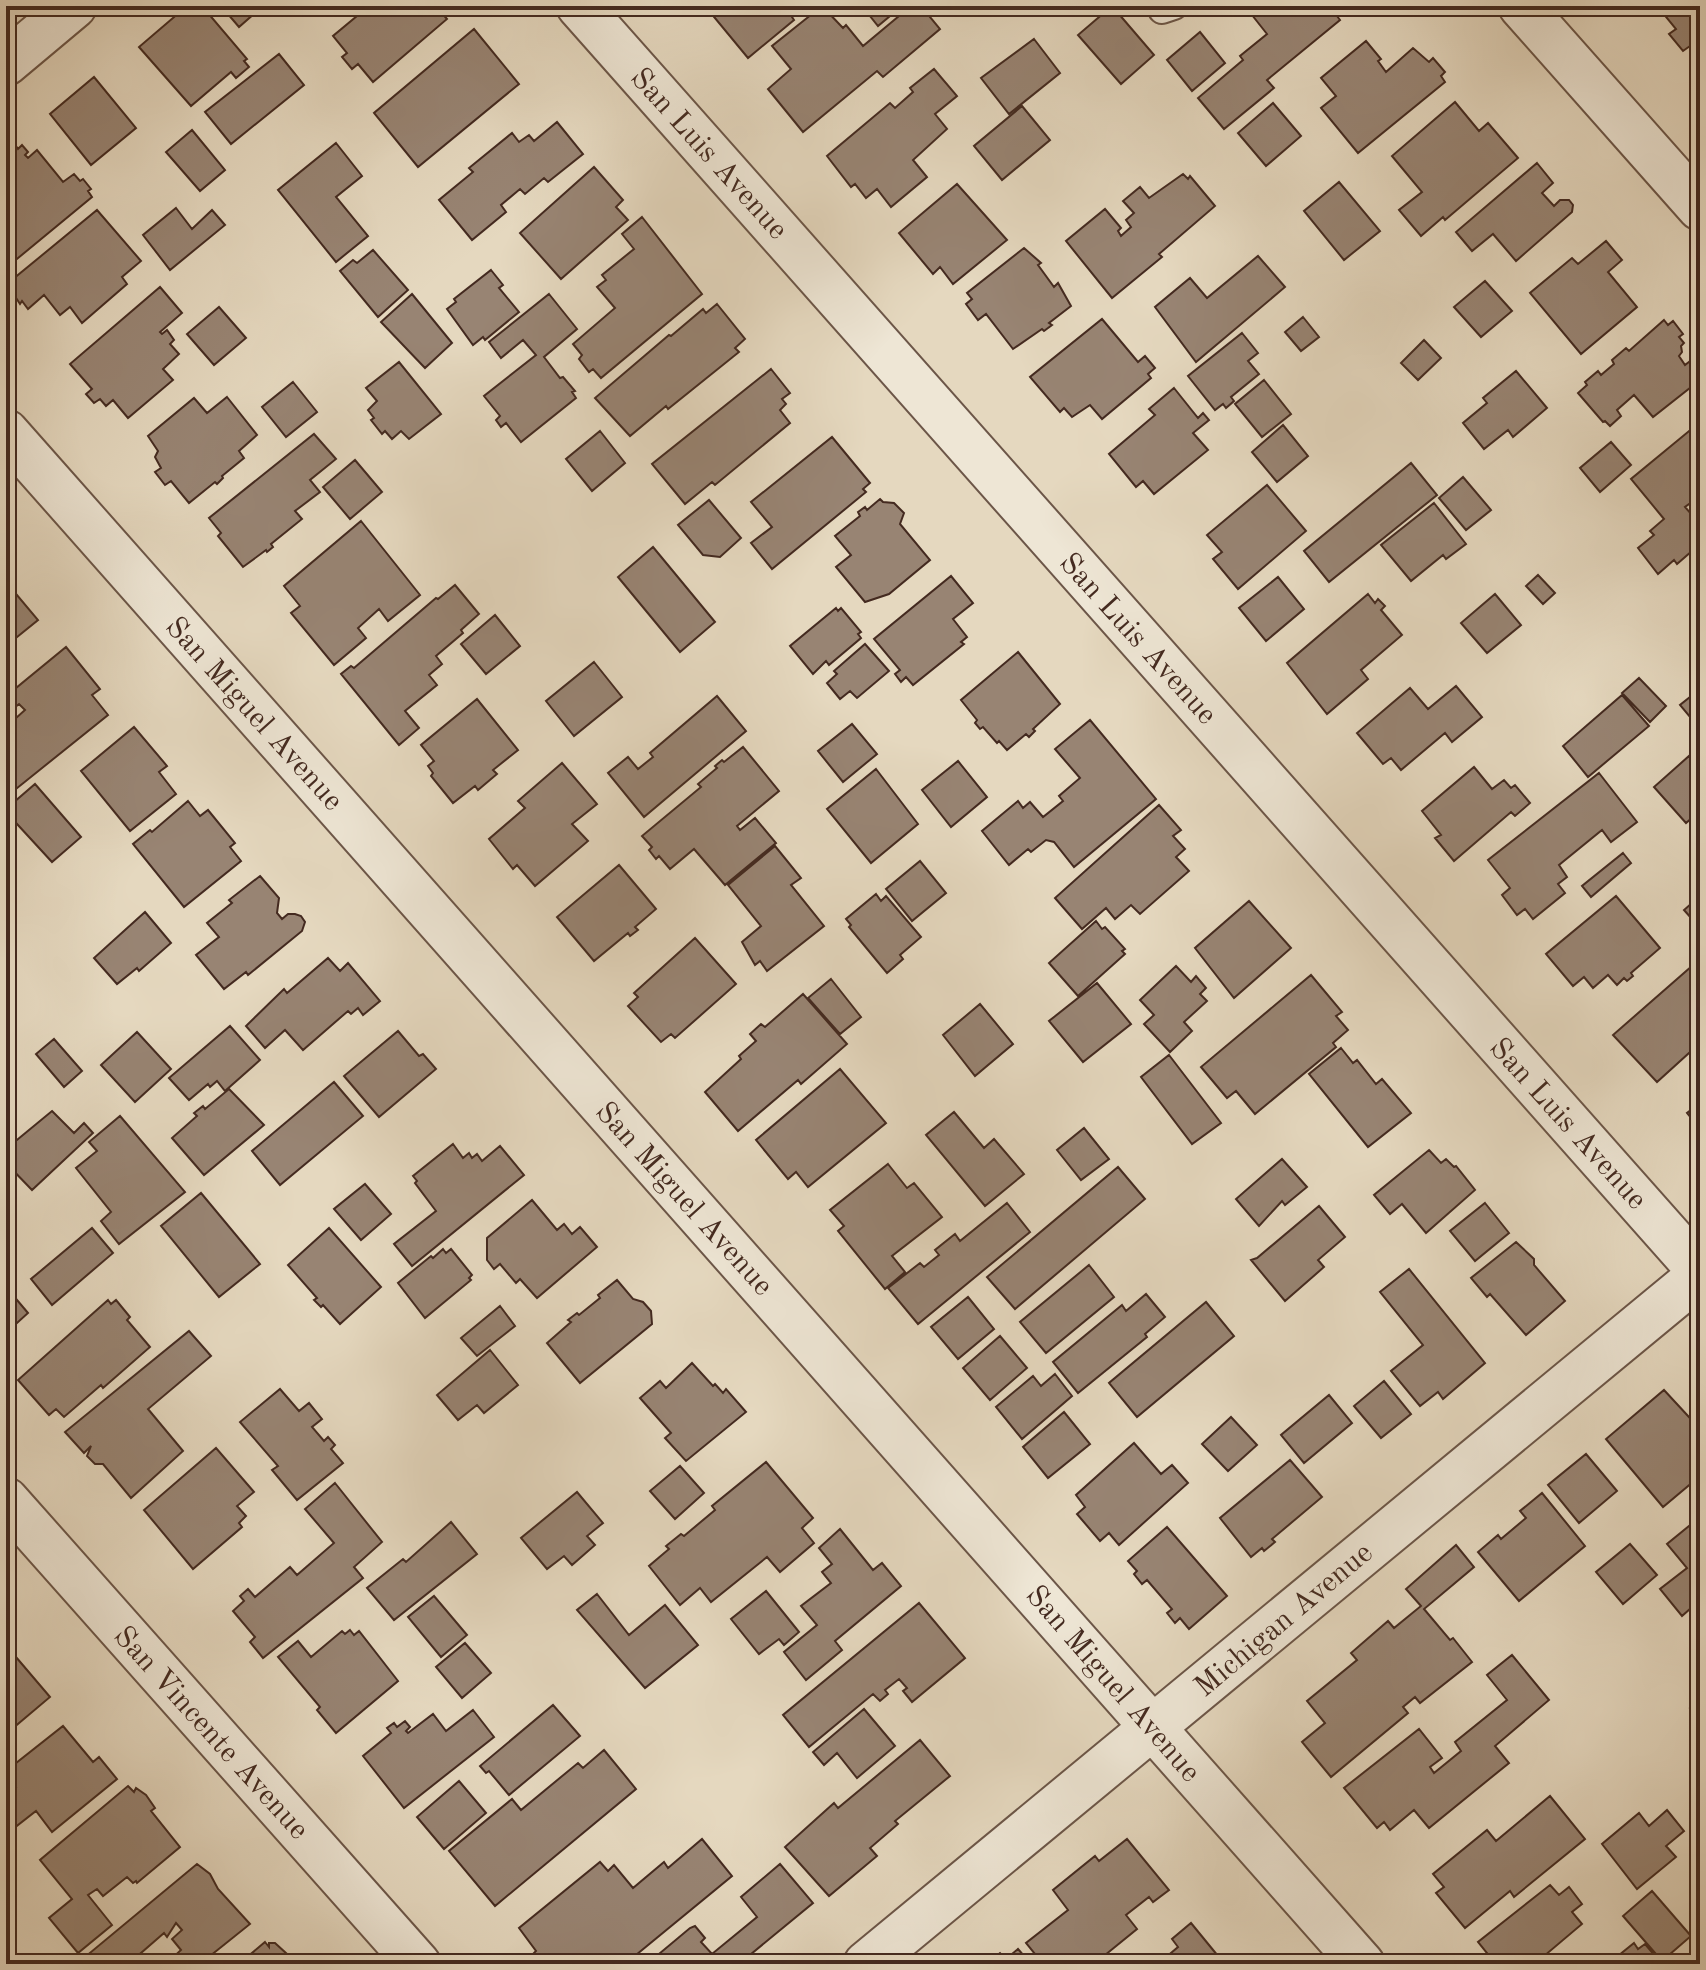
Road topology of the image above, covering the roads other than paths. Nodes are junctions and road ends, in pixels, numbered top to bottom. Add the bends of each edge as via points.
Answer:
1 (74, 6) edge
2 (579, 6) edge
3 (1521, 6) edge
4 (6, 63) edge
5 (1700, 208) edge
6 (6, 432) edge
7 (1700, 1273) edge
8 (6, 1500) edge
9 (1153, 1726) junction
10 (418, 1964) edge
11 (866, 1964) edge
12 (1362, 1964) edge

1 - 4 street
2 - 7 street, San Luis Avenue
3 - 5 street
6 - 9 street, San Miguel Avenue
7 - 9 street, Michigan Avenue
8 - 10 street, San Vincente Avenue
9 - 11 street, Michigan Avenue
9 - 12 street, San Miguel Avenue

